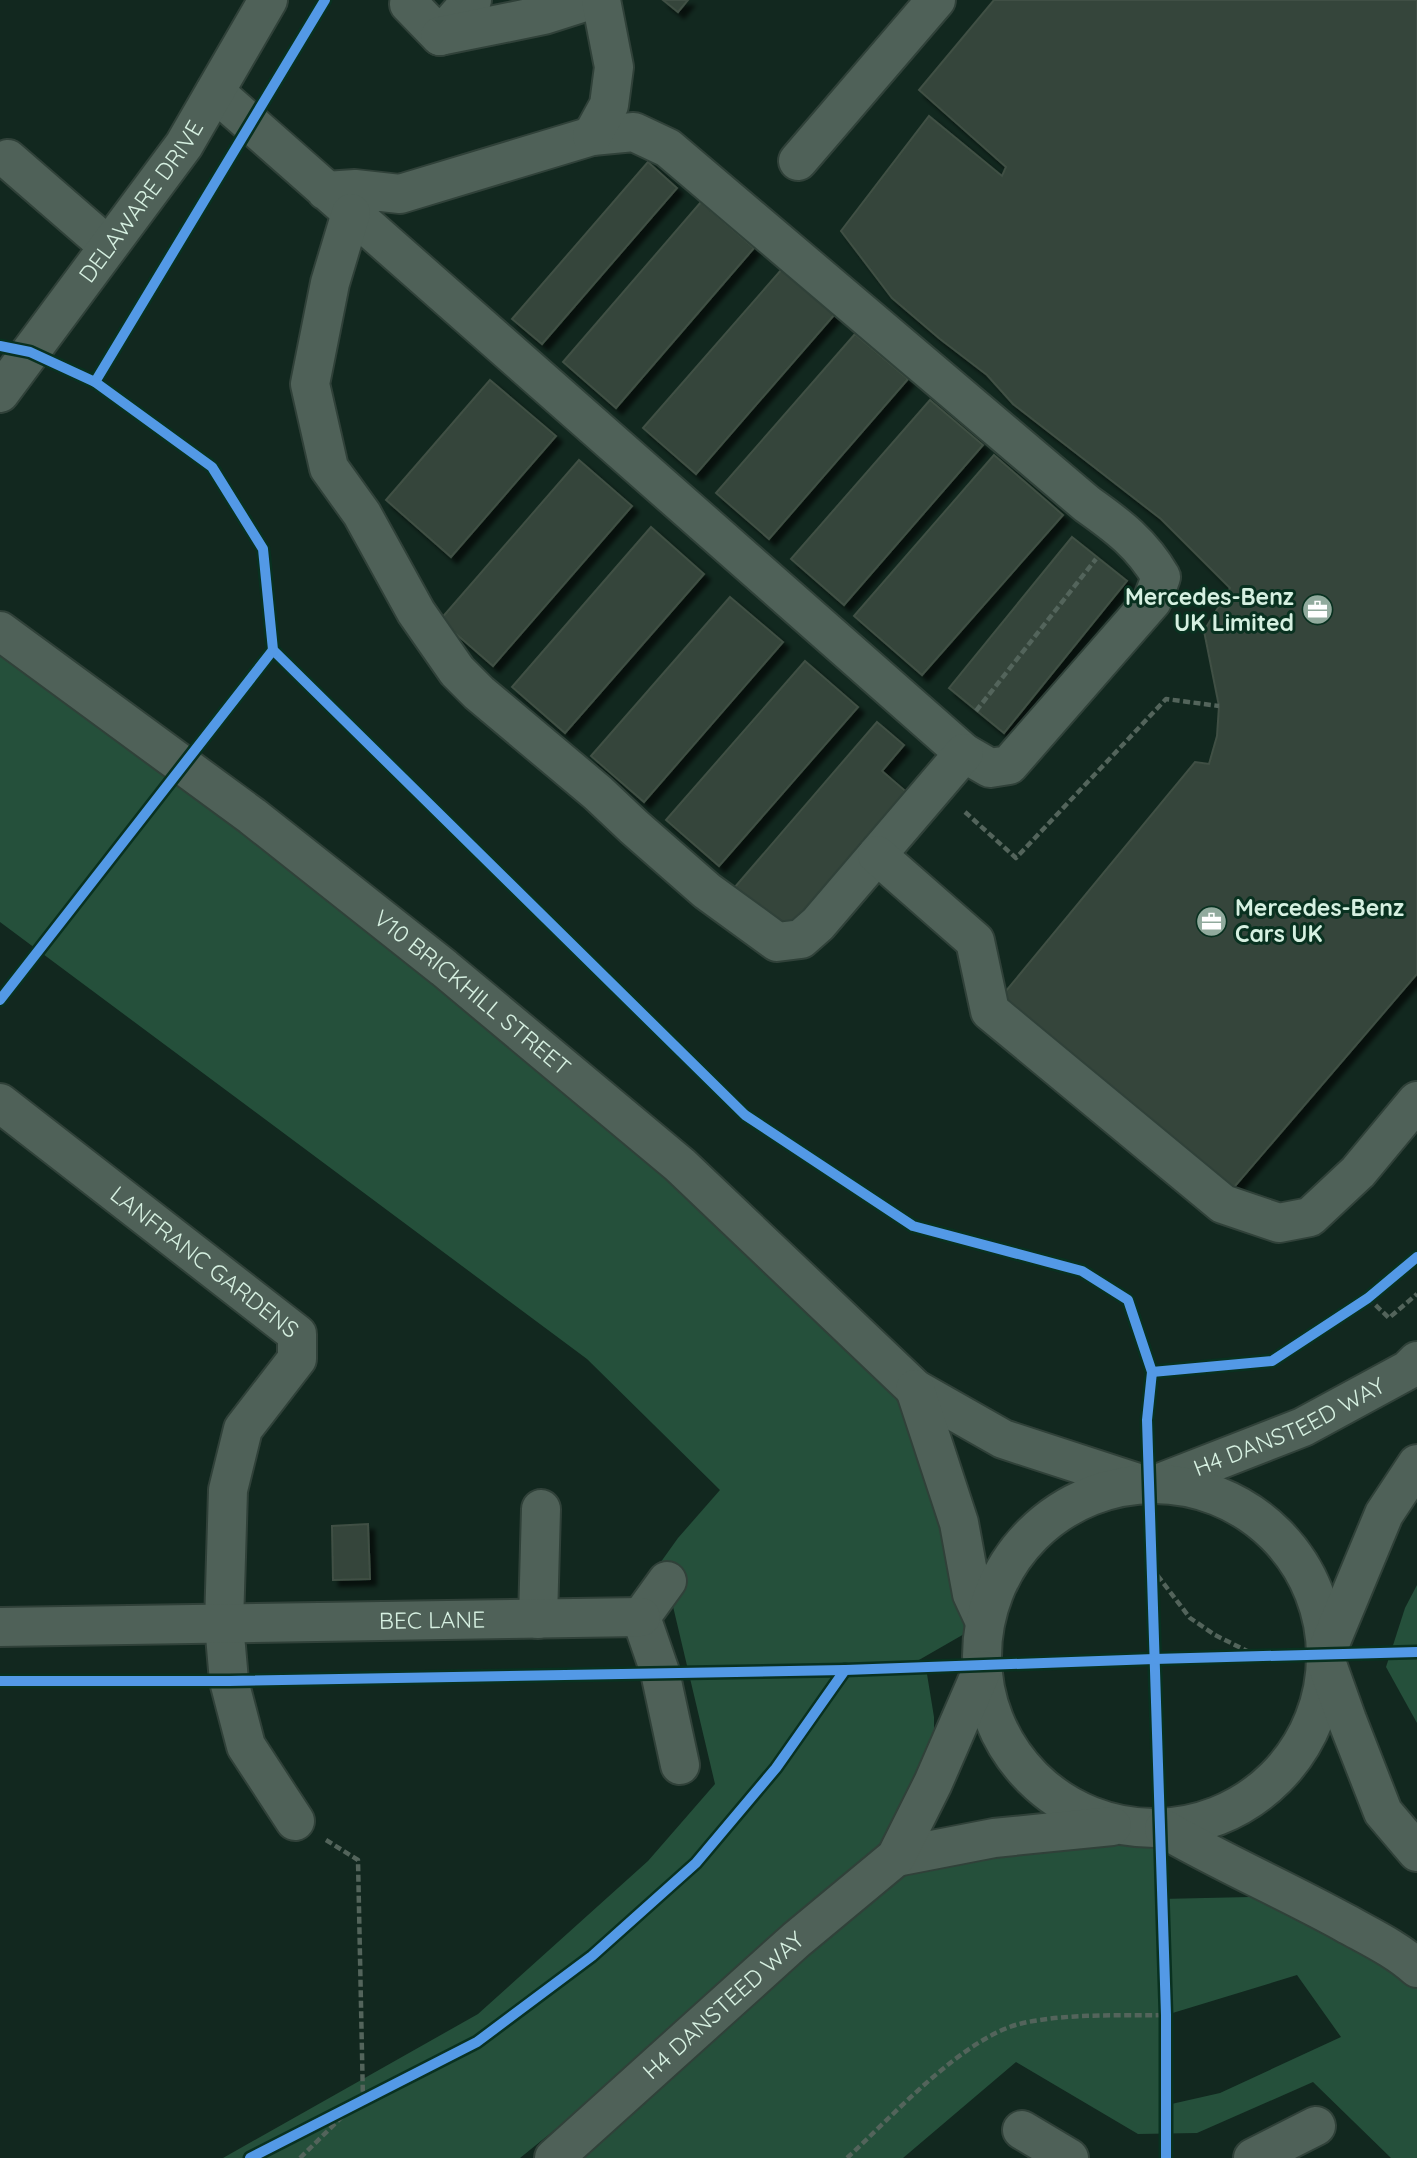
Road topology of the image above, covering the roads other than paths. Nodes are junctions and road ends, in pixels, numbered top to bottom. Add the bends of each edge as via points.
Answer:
1 (268, 0) edge
2 (412, 0) edge
3 (472, 0) edge
4 (591, 0) edge
5 (600, 0) edge
6 (936, 0) edge
7 (440, 36) junction
8 (215, 92) junction
9 (592, 136) junction
10 (8, 159) dead end
11 (798, 161) dead end
12 (338, 202) junction
13 (108, 246) junction
14 (0, 393) edge
15 (0, 631) edge
16 (966, 736) junction
17 (877, 855) junction
18 (1417, 1101) edge
19 (0, 1103) edge
20 (1417, 1361) edge
21 (915, 1389) junction
22 (1417, 1464) edge
23 (1080, 1484) junction
24 (1149, 1484) junction
25 (541, 1509) dead end
26 (667, 1581) dead end
27 (1333, 1601) junction
28 (641, 1617) junction
29 (538, 1619) junction
30 (985, 1622) junction
31 (225, 1624) junction
32 (0, 1627) edge
33 (982, 1670) junction
34 (1333, 1714) junction
35 (680, 1765) dead end
36 (295, 1821) road end
37 (1121, 1825) junction
38 (1164, 1829) junction
39 (1417, 1852) edge
40 (896, 1857) junction
41 (1417, 1968) edge
42 (1316, 2126) dead end
43 (1022, 2130) dead end
44 (554, 2158) edge
45 (1069, 2158) edge
46 (1253, 2158) edge

1 - 8 street, DELAWARE DRIVE
2 - 7 street via 409,4
3 - 7 street
4 - 7 street via 544,15
5 - 9 street via 614,66 609,105
6 - 11 street
8 - 12 street
8 - 13 street, DELAWARE DRIVE via 184,145
9 - 12 street via 400,194 355,189
9 - 16 street via 634,132 668,148 1148,555 1161,577 1153,601 1009,765 990,768
10 - 13 street
12 - 16 street
12 - 17 street via 330,283 310,384 329,468 457,671 707,891 777,942 801,939
13 - 14 street, DELAWARE DRIVE
15 - 21 street, V10 BRICKHILL STREET via 252,816 444,968 680,1165
16 - 17 street
17 - 18 street via 975,941 990,1011 1223,1204 1279,1223 1310,1217 1358,1172
19 - 31 street, LANFRANC GARDENS via 297,1334 297,1360 243,1429 228,1490
20 - 24 street, H4 DANSTEED WAY via 1303,1427
21 - 23 street, V10 BRICKHILL STREET
21 - 30 street, V10 BRICKHILL STREET via 959,1523 972,1594
22 - 27 street
23 - 24 street, V10 BRICKHILL STREET
23 - 30 street via 1017,1550 997,1584
24 - 27 street, V10 BRICKHILL STREET via 1191,1488 1224,1499 1255,1517
25 - 29 street
26 - 28 street
27 - 34 street via 1327,1656
28 - 29 street, BEC LANE
28 - 35 street via 660,1672
29 - 31 street, BEC LANE
30 - 33 street
31 - 32 street, BEC LANE
31 - 36 street via 229,1681 246,1746
33 - 37 street via 991,1714 1011,1754 1041,1787 1079,1811
33 - 40 street, H4 DANSTEED WAY
34 - 38 street via 1260,1792 1216,1817
34 - 39 street via 1383,1812
37 - 38 street
37 - 40 street, H4 DANSTEED WAY via 994,1838
38 - 41 street via 1297,1896 1402,1954
40 - 44 street, H4 DANSTEED WAY via 796,1940
42 - 46 street
43 - 45 street

